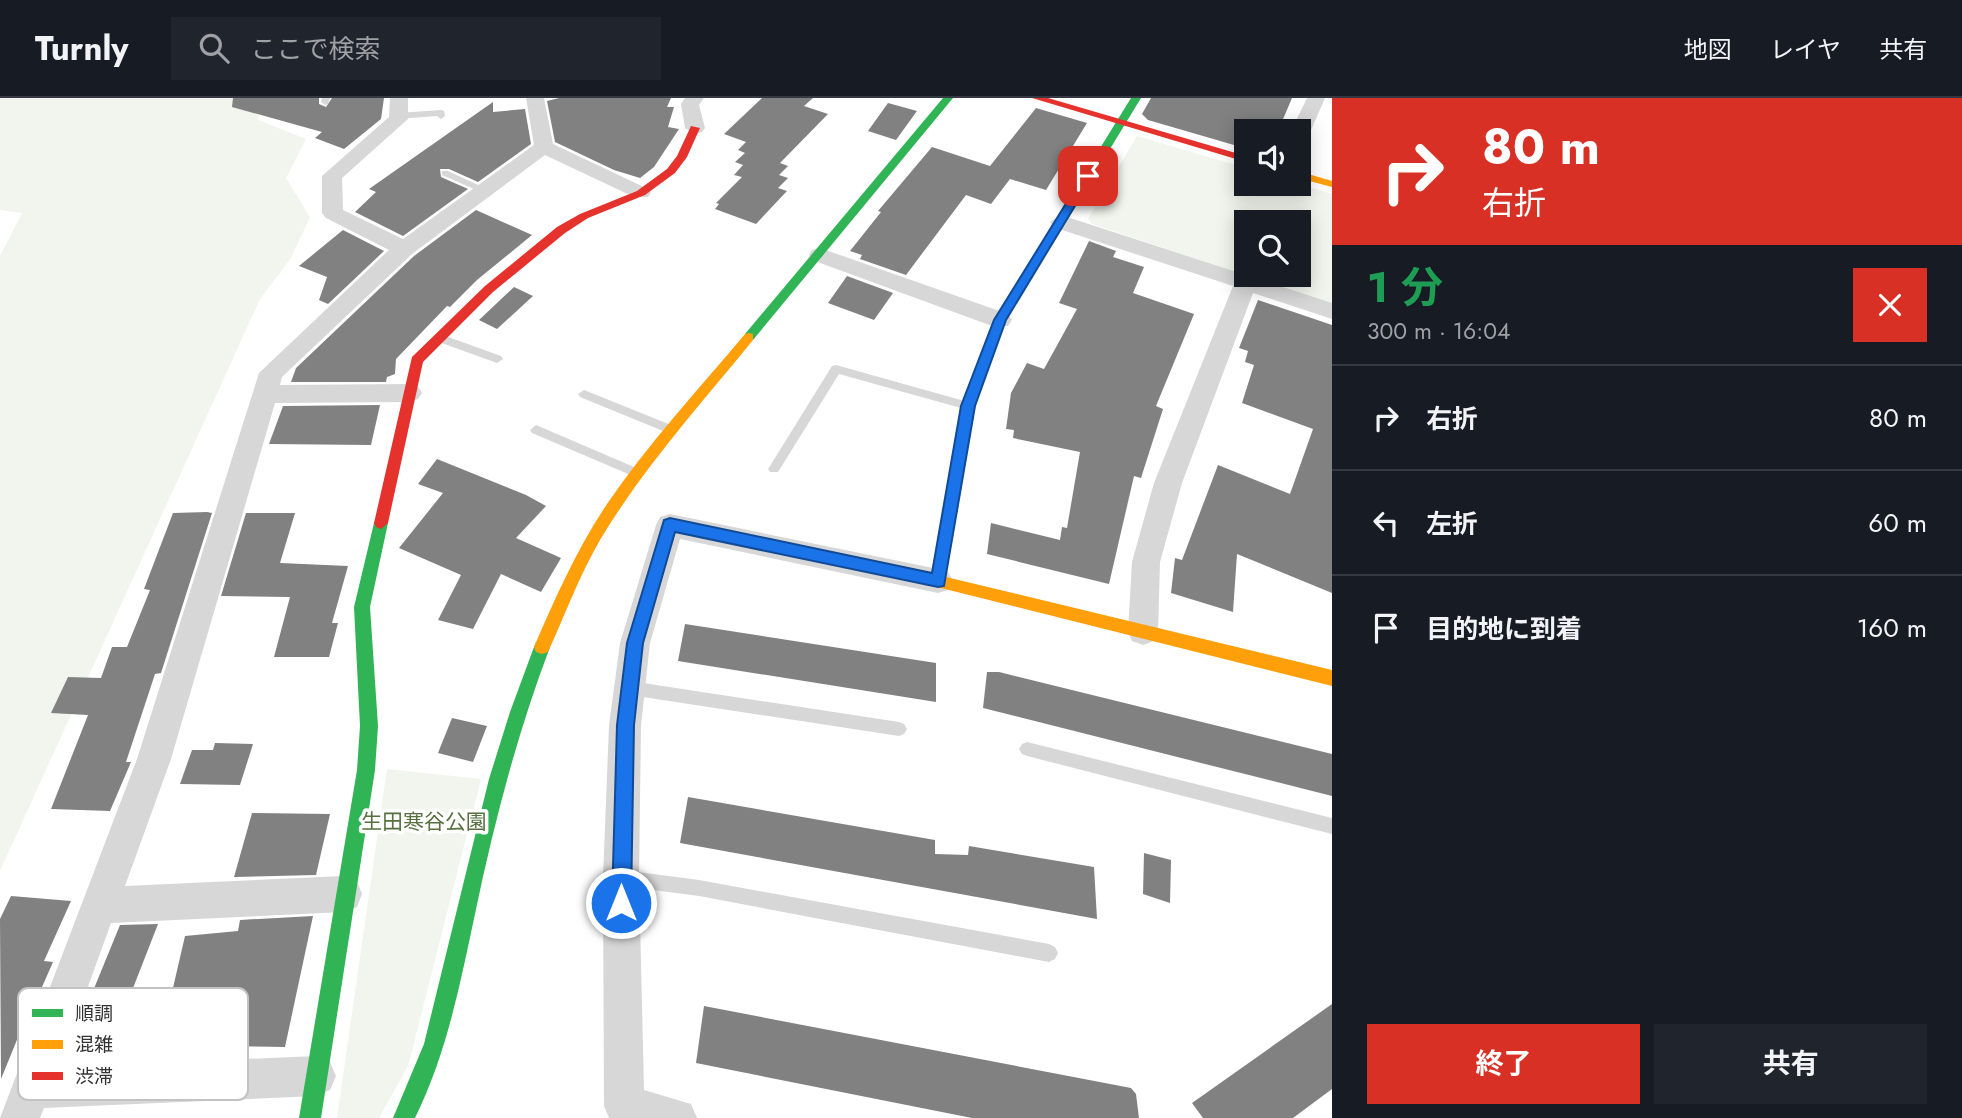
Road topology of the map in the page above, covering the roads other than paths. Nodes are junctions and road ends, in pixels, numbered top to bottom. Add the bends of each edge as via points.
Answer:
1 (535, 98) edge
2 (695, 98) edge
3 (948, 98) edge
4 (1037, 98) edge
5 (1136, 98) edge
6 (1316, 98) edge
7 (398, 107) edge
8 (441, 116) dead end
9 (1307, 119) edge
10 (1121, 122) junction
11 (695, 128) joint
12 (544, 147) junction
13 (1234, 155) edge
14 (445, 173) dead end
15 (1311, 178) edge
16 (1332, 184) edge
17 (484, 190) junction
18 (640, 192) junction
19 (1061, 222) junction
20 (404, 249) junction
21 (820, 256) junction
22 (1234, 279) edge
23 (1244, 287) edge
24 (1258, 287) edge
25 (1332, 311) edge
26 (1000, 320) junction
27 (440, 338) junction
28 (497, 359) dead end
29 (410, 393) junction
30 (263, 394) junction
31 (584, 394) dead end
32 (968, 406) junction
33 (536, 430) dead end
34 (672, 430) junction
35 (774, 469) dead end
36 (637, 473) junction
37 (938, 581) junction
38 (1143, 632) junction
39 (1332, 678) edge
40 (629, 688) junction
41 (898, 729) dead end
42 (1027, 749) dead end
43 (1332, 826) edge
44 (621, 878) junction
45 (344, 894) junction
46 (99, 905) junction
47 (1049, 953) dead end
48 (68, 988) edge
49 (316, 1076) junction
50 (248, 1082) edge
51 (58, 1100) edge
52 (26, 1103) edge
53 (310, 1118) edge
54 (404, 1118) edge
55 (677, 1118) edge

1 - 12 street
2 - 11 street via 690,104
3 - 21 street
4 - 10 street
5 - 10 street
6 - 9 street
7 - 8 lane
7 - 20 street via 398,119 332,176 333,213
10 - 13 street
10 - 19 street
11 - 18 street via 671,170
12 - 17 street
12 - 18 street
14 - 17 lane
15 - 16 street
17 - 20 street
18 - 27 street via 561,230 489,289
19 - 22 street
19 - 26 street
20 - 30 street via 271,373
21 - 26 street
21 - 34 street
23 - 38 street via 1168,482 1146,562
24 - 25 street
26 - 32 street
27 - 28 lane
27 - 29 street via 417,360
29 - 30 street
29 - 45 street via 362,607 369,726 366,770
30 - 46 street via 154,759
31 - 34 lane
32 - 35 lane via 836,369
32 - 37 street
33 - 36 lane
34 - 36 street
36 - 54 street via 616,501 555,613 514,723 436,1042 423,1083
37 - 38 street
37 - 40 street via 670,524 635,643
38 - 39 street
40 - 41 lane
40 - 44 street
42 - 43 lane
44 - 47 lane via 699,888
44 - 55 street via 624,1106
45 - 46 street
45 - 49 street
46 - 48 street
49 - 50 street
49 - 53 street
51 - 52 street

